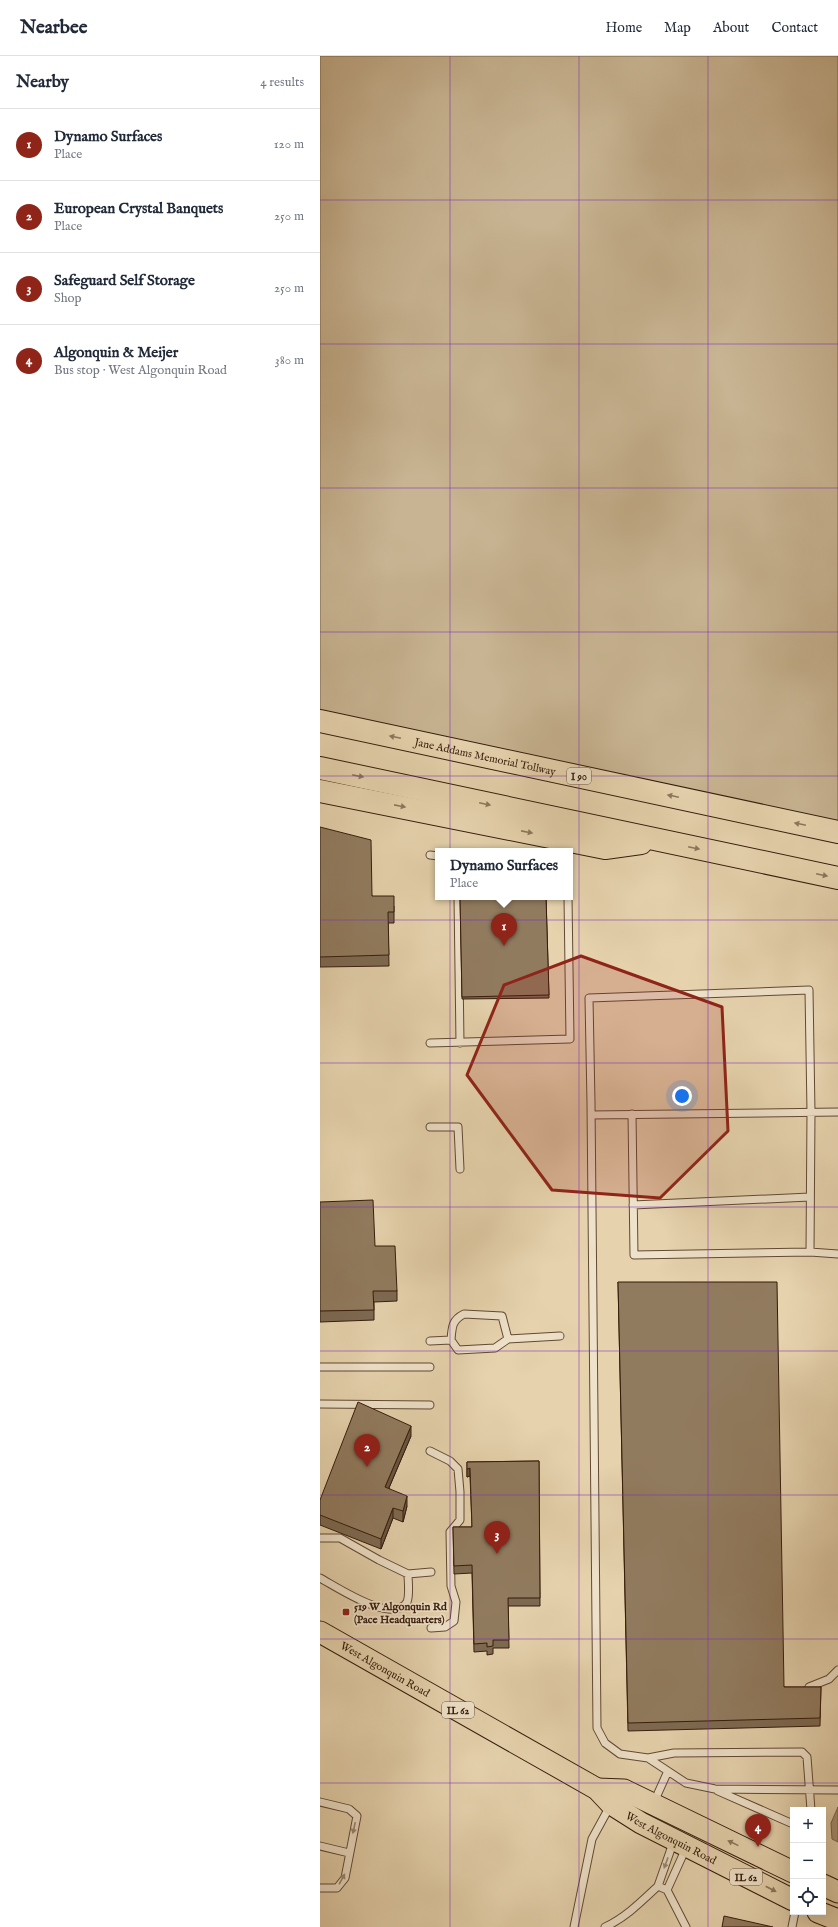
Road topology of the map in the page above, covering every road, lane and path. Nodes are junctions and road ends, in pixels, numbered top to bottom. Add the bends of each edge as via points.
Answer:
1 (320, 721) edge
2 (320, 768) edge
3 (320, 791) edge
4 (838, 832) edge
5 (656, 840) junction
6 (430, 855) dead end
7 (435, 856) edge
8 (838, 878) edge
9 (458, 900) edge
10 (568, 900) edge
11 (460, 1043) junction
12 (430, 1044) dead end
13 (811, 1112) junction
14 (838, 1112) edge
15 (632, 1114) junction
16 (592, 1115) junction
17 (430, 1127) dead end
18 (460, 1169) dead end
19 (810, 1197) junction
20 (633, 1205) junction
21 (810, 1252) junction
22 (838, 1254) edge
23 (560, 1336) dead end
24 (508, 1339) junction
25 (451, 1340) junction
26 (430, 1342) dead end
27 (430, 1366) dead end
28 (320, 1367) edge
29 (320, 1404) edge
30 (430, 1405) dead end
31 (430, 1451) dead end
32 (320, 1538) edge
33 (430, 1572) dead end
34 (408, 1574) junction
35 (320, 1578) edge
36 (431, 1628) dead end
37 (320, 1632) edge
38 (838, 1670) edge
39 (809, 1687) edge
40 (648, 1758) junction
41 (668, 1771) junction
42 (597, 1789) junction
43 (715, 1789) junction
44 (810, 1790) junction
45 (838, 1790) edge
46 (320, 1802) edge
47 (611, 1804) junction
48 (653, 1804) junction
49 (811, 1807) edge
50 (790, 1823) edge
51 (680, 1843) junction
52 (320, 1846) edge
53 (349, 1853) junction
54 (790, 1871) edge
55 (658, 1886) junction
56 (826, 1886) edge
57 (320, 1888) edge
58 (668, 1890) junction
59 (838, 1892) edge
60 (790, 1898) edge
61 (794, 1915) edge
62 (826, 1915) edge
63 (838, 1920) edge
64 (574, 1927) edge
65 (605, 1927) edge
66 (686, 1927) edge
67 (792, 1927) edge

4 -> 1 highway, Jane Addams Memorial Tollway / I 90
2 -> 5 highway
3 -> 5 highway via 605,848
5 -> 8 highway
6 - 7 lane
9 - 11 lane
10 - 11 lane via 570,1039
11 - 12 lane
13 - 14 lane
13 - 15 lane
13 - 16 lane via 809,990 589,998
13 - 19 lane
15 - 16 lane
15 - 20 lane
16 - 40 lane via 597,1728 605,1743 620,1754
17 - 18 lane via 458,1127
19 - 20 lane
19 - 21 lane
20 - 21 lane via 634,1255
21 - 22 lane
23 - 24 lane
24 - 25 lane via 495,1348 458,1350
24 - 25 lane via 502,1316 464,1314 452,1324
25 - 26 lane
27 - 28 lane
29 - 30 lane
31 - 36 lane via 450,1461 458,1469 460,1492 460,1520 450,1532 451,1586 456,1602 454,1621 445,1627
32 - 34 lane via 340,1538
33 - 34 lane
34 - 35 lane via 408,1600 393,1611 378,1608
37 - 42 main road, West Algonquin Road / IL 62
38 - 39 lane via 828,1679
40 - 41 lane
40 - 44 lane via 674,1753 802,1752 807,1757
41 - 43 lane via 686,1783
41 - 48 lane
42 - 47 main road, West Algonquin Road / IL 62
42 - 48 main road, West Algonquin Road / IL 62 via 624,1790
43 - 44 lane
43 - 50 lane
44 - 45 lane
44 - 49 lane
46 -> 53 lane via 349,1809 357,1816
47 - 51 main road, West Algonquin Road / IL 62 via 641,1824
47 - 64 lane via 592,1839
54 -> 48 main road, West Algonquin Road / IL 62
51 -> 55 lane
51 - 58 lane
51 -> 60 main road, West Algonquin Road / IL 62
52 - 53 lane
57 -> 53 lane via 337,1888 345,1878
55 - 58 lane
55 - 65 lane via 639,1905
56 - 59 main road
58 - 66 lane
61 - 67 lane
62 - 63 main road

